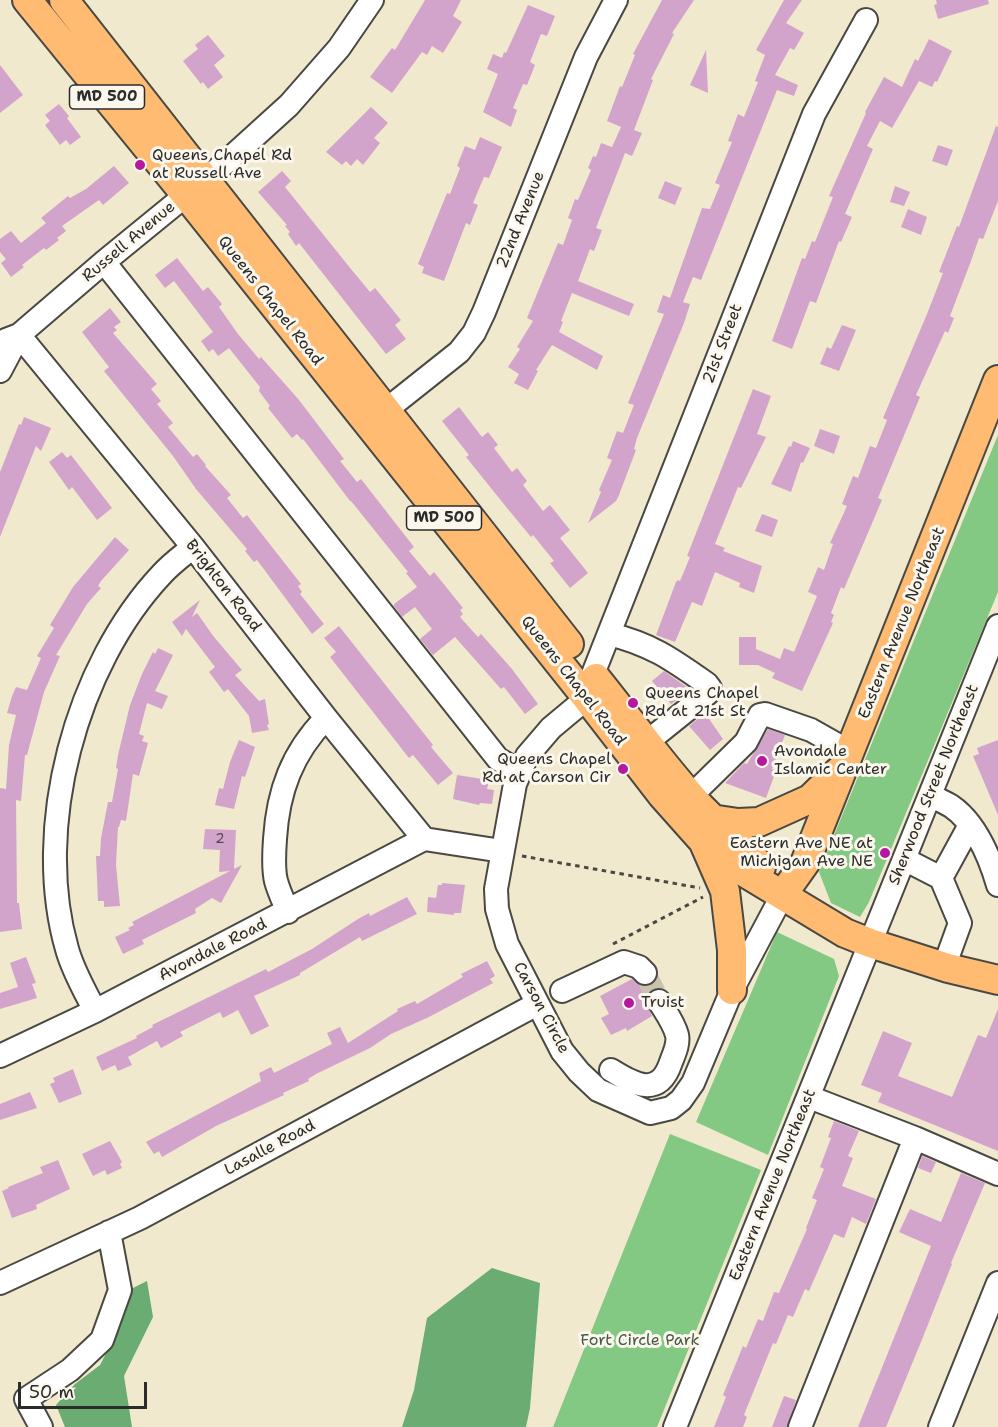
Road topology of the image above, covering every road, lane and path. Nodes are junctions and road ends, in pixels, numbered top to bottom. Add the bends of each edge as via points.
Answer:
1 (27, 0) edge
2 (64, 0) edge
3 (372, 0) edge
4 (616, 0) edge
5 (866, 20) dead end
6 (196, 187) junction
7 (104, 262) junction
8 (9, 339) edge
9 (0, 371) edge
10 (998, 380) edge
11 (386, 410) junction
12 (193, 547) junction
13 (998, 626) edge
14 (609, 634) junction
15 (992, 658) edge
16 (590, 686) junction
17 (326, 718) junction
18 (647, 742) junction
19 (847, 759) junction
20 (520, 772) junction
21 (930, 795) junction
22 (691, 796) junction
23 (970, 825) junction
24 (707, 830) junction
25 (423, 839) junction
26 (512, 853) junction
27 (904, 859) junction
28 (942, 878) junction
29 (998, 885) edge
30 (783, 894) junction
31 (288, 912) junction
32 (870, 943) junction
33 (607, 947) dead end
34 (944, 967) junction
35 (645, 973) dead end
36 (998, 980) edge
37 (732, 990) junction
38 (562, 992) dead end
39 (659, 1001) tunnel mouth
40 (537, 1005) junction
41 (95, 1011) junction
42 (0, 1056) edge
43 (611, 1070) dead end
44 (809, 1097) junction
45 (915, 1138) junction
46 (998, 1174) edge
47 (109, 1232) junction
48 (0, 1282) edge
49 (998, 1283) edge
50 (41, 1427) edge
51 (675, 1427) edge
52 (801, 1427) edge
53 (940, 1427) edge

1 - 6 main road, Queens Chapel Road / MD 500
2 - 6 main road, Queens Chapel Road / MD 500
3 - 6 street, Russell Avenue via 339,48 289,105
4 - 11 street, 22nd Avenue via 586,57 474,333 459,352
5 - 14 street, 21st Street via 814,114
6 - 7 street, Russell Avenue
6 - 11 main road, Queens Chapel Road / MD 500
6 - 16 main road, Queens Chapel Road / MD 500
7 - 8 street, Russell Avenue
7 - 20 street via 498,759
8 - 9 street
8 - 12 street, Brighton Road
10 - 19 main road, Eastern Avenue Northeast
11 - 16 main road, Queens Chapel Road / MD 500
12 - 17 street, Brighton Road
12 - 41 street via 162,573 127,618 83,702 65,763 57,817 59,908 67,948
13 - 15 street, Sherwood Street Northeast
14 - 16 street, 21st Street
14 - 18 street via 660,651 710,688
15 - 21 street, Sherwood Street Northeast
16 - 18 main road, Queens Chapel Road / MD 500
16 - 20 street, Carson Circle via 537,743
16 - 24 main road, Queens Chapel Road / MD 500 via 662,795
17 - 25 street, Brighton Road
17 - 31 street via 310,734 297,756 277,810 276,880
18 - 22 main road, Queens Chapel Road / MD 500
19 - 22 street via 811,730 760,715 746,742
19 - 24 main road via 810,799 759,822
19 - 30 main road, Eastern Avenue Northeast via 805,863
20 - 26 street, Carson Circle via 515,784
21 - 23 street via 952,807
21 - 27 street, Sherwood Street Northeast
22 - 24 main road, Queens Chapel Road / MD 500
23 - 28 street
23 - 29 street via 991,862
24 - 30 main road, Queens Chapel Road / MD 500 via 739,869
24 - 37 main road via 724,891 732,950
25 - 26 street
25 - 31 street, Avondale Road
26 - 33 path via 707,892
26 - 40 street, Carson Circle via 496,889 501,926
27 - 28 street
27 - 32 street, Sherwood Street Northeast
28 - 34 street via 960,923
30 - 32 main road, Queens Chapel Road via 837,929
30 - 37 street, Carson Circle
31 - 41 street, Avondale Road
32 - 34 main road, Queens Chapel Road
32 - 44 street, Eastern Avenue Northeast
34 - 36 main road, Queens Chapel Road
35 - 38 street via 624,962
37 - 40 street, Carson Circle via 693,1083 671,1108 650,1113 598,1090 579,1072 562,1052
39 - 43 street via 677,1035 668,1071 658,1083 643,1087
40 - 47 street, Lasalle Road
41 - 42 street, Avondale Road
44 - 45 street
44 - 51 street, Eastern Avenue Northeast
45 - 46 street
45 - 52 street
47 - 48 street, Lasalle Road
47 - 50 street via 120,1290 102,1340 70,1370 26,1399
49 - 53 street

